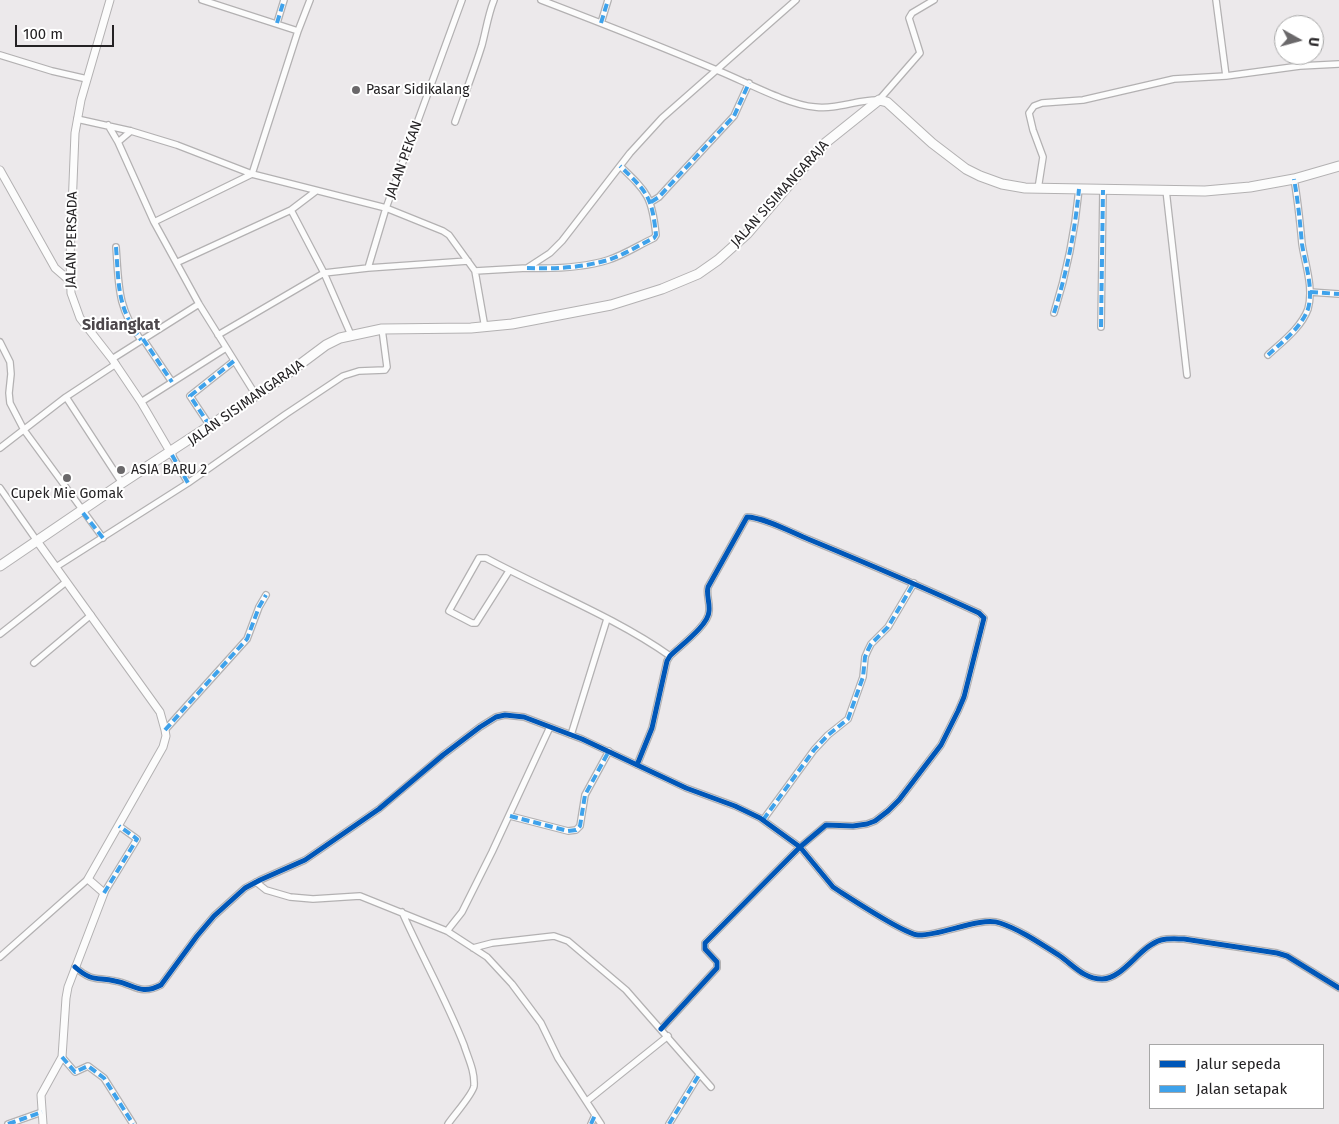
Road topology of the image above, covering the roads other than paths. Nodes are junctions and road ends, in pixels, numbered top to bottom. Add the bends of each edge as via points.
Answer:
1 (110, 0) edge
2 (202, 0) edge
3 (284, 0) edge
4 (310, 0) edge
5 (462, 0) edge
6 (494, 0) edge
7 (541, 0) edge
8 (608, 0) edge
9 (796, 0) edge
10 (934, 0) edge
11 (1216, 0) edge
12 (277, 23) junction
13 (601, 23) junction
14 (298, 31) junction
15 (0, 55) edge
16 (1339, 64) edge
17 (717, 70) junction
18 (1226, 76) junction
19 (87, 79) junction
20 (750, 84) junction
21 (879, 100) junction
22 (77, 119) junction
23 (455, 122) dead end
24 (108, 125) junction
25 (131, 131) junction
26 (118, 142) junction
27 (620, 166) junction
28 (1339, 166) edge
29 (0, 170) edge
30 (252, 174) junction
31 (1294, 179) junction
32 (1038, 189) junction
33 (1078, 189) junction
34 (1103, 190) junction
35 (1166, 190) junction
36 (316, 191) junction
37 (651, 202) junction
38 (386, 208) junction
39 (291, 210) junction
40 (154, 222) junction
41 (116, 247) dead end
42 (70, 258) junction
43 (468, 261) junction
44 (178, 262) junction
45 (55, 268) junction
46 (368, 268) junction
47 (527, 268) junction
48 (475, 271) junction
49 (324, 273) junction
50 (70, 281) junction
51 (1310, 292) junction
52 (1339, 294) edge
53 (199, 304) junction
54 (1054, 313) dead end
55 (487, 327) junction
56 (1100, 327) dead end
57 (382, 331) junction
58 (218, 335) junction
59 (351, 335) junction
60 (142, 340) junction
61 (0, 342) edge
62 (226, 348) junction
63 (1268, 355) dead end
64 (114, 361) junction
65 (234, 361) junction
66 (1187, 376) dead end
67 (172, 382) junction
68 (66, 397) junction
69 (257, 397) junction
70 (141, 402) junction
71 (210, 426) junction
72 (24, 430) junction
73 (0, 448) edge
74 (171, 454) junction
75 (122, 483) junction
76 (188, 483) junction
77 (0, 488) edge
78 (82, 512) junction
79 (103, 538) junction
80 (38, 542) junction
81 (0, 566) edge
82 (56, 567) junction
83 (0, 570) edge
84 (509, 571) junction
85 (66, 582) junction
86 (914, 583) junction
87 (266, 595) dead end
88 (91, 615) junction
89 (606, 619) junction
90 (0, 634) edge
91 (670, 656) junction
92 (34, 663) dead end
93 (550, 727) junction
94 (165, 730) junction
95 (571, 735) junction
96 (609, 751) junction
97 (637, 765) junction
98 (510, 816) junction
99 (763, 820) junction
100 (119, 826) junction
101 (800, 847) junction
102 (88, 879) junction
103 (256, 882) junction
104 (104, 892) junction
105 (402, 912) junction
106 (447, 931) junction
107 (473, 948) junction
108 (0, 957) edge
109 (75, 967) junction
110 (1339, 988) edge
111 (661, 1029) junction
112 (668, 1036) junction
113 (62, 1057) junction
114 (699, 1075) junction
115 (711, 1087) dead end
116 (587, 1101) junction
117 (42, 1112) junction
118 (596, 1115) junction
119 (8, 1124) edge
120 (43, 1124) edge
121 (133, 1124) edge
122 (448, 1124) edge
123 (591, 1124) edge
124 (601, 1124) edge
125 (669, 1124) edge

1 - 19 street, JALAN PERSADA
2 - 12 street
3 - 12 street
4 - 14 street
5 - 38 street, JALAN PEKAN
6 - 23 street
7 - 13 street
8 - 13 street
9 - 17 street
10 - 21 street via 909,18 920,53
11 - 18 street
12 - 14 street
13 - 17 street
14 - 30 street
15 - 19 street
16 - 18 street
17 - 20 street
17 - 27 street via 662,118
18 - 32 street via 1174,79 1083,100 1034,106 1029,113 1030,120 1043,157
19 - 22 street, JALAN PERSADA
20 - 21 street via 797,104 815,107
20 - 37 street via 734,116
21 - 32 highway via 887,102 966,169 1002,184
21 - 55 highway, JALAN SISIMANGARAJA via 824,144 747,234 698,274 611,304
22 - 24 street
22 - 42 street, JALAN PERSADA
24 - 25 street
24 - 26 street
25 - 26 street
25 - 30 street
26 - 40 street
27 - 37 street via 639,184
27 - 47 street via 562,241
28 - 31 highway
29 - 45 street
30 - 36 street
30 - 40 street
31 - 35 highway via 1205,191
31 - 51 street
32 - 33 highway
33 - 34 highway
33 - 54 street via 1068,262
34 - 35 highway
34 - 56 street
35 - 66 street
36 - 38 street
36 - 39 street
37 - 47 street via 654,238 609,259 557,269
38 - 43 street via 443,231
38 - 46 street, JALAN PEKAN
39 - 44 street
39 - 49 street
40 - 44 street
41 - 60 street via 120,300
42 - 45 street via 66,264
42 - 50 street, JALAN PERSADA
43 - 46 street
43 - 48 street
44 - 53 street
45 - 50 street
46 - 49 street
47 - 48 street
48 - 55 street
49 - 58 street
49 - 59 street
50 - 64 street, JALAN PERSADA via 80,318
51 - 52 street
51 - 63 street via 1308,307 1299,324
53 - 58 street
53 - 60 street
55 - 57 highway, JALAN SISIMANGARAJA
57 - 59 highway, JALAN SISIMANGARAJA
57 - 69 highway, JALAN SISIMANGARAJA via 336,342
57 - 76 street via 385,370 359,371 344,376
58 - 62 street
59 - 69 highway, JALAN SISIMANGARAJA via 326,345
60 - 64 street
60 - 67 street
61 - 72 street via 10,362 10,403
62 - 65 street
62 - 67 street
64 - 68 street
64 - 70 street, JALAN PERSADA
65 - 69 street
65 - 71 street via 190,396
67 - 70 street
68 - 72 street
68 - 75 street
69 - 71 highway, JALAN SISIMANGARAJA
69 - 74 highway, JALAN SISIMANGARAJA
70 - 74 street, JALAN PERSADA
71 - 74 highway, JALAN SISIMANGARAJA
72 - 73 street
72 - 78 street
74 - 75 highway, JALAN SISIMANGARAJA
74 - 76 street
74 - 78 highway, JALAN SISIMANGARAJA
75 - 78 highway, JALAN SISIMANGARAJA
76 - 79 street
77 - 80 street
78 - 79 street
78 - 80 highway, JALAN SISIMANGARAJA
79 - 82 street
80 - 81 highway, JALAN SISIMANGARAJA
80 - 82 street
80 - 83 highway, JALAN SISIMANGARAJA
82 - 85 street
84 - 84 street via 476,623 472,624 449,611 479,558 486,558
84 - 89 street
85 - 88 street
85 - 90 street
86 - 91 street via 748,517 706,591 710,610 707,620
86 - 99 street via 892,621 868,650 863,677 848,719 814,750
86 - 101 street via 980,613 984,618 958,712 941,745 888,811 875,821 860,826 826,825
87 - 94 street via 247,639
88 - 92 street
88 - 94 street via 160,712
89 - 91 street
89 - 95 street
91 - 97 street via 652,728
93 - 95 street
93 - 98 street
93 - 103 street via 518,716 505,714 496,717 443,755 379,809 305,860
94 - 100 street via 164,747
95 - 96 street
96 - 97 street
96 - 98 street via 585,795 580,826 576,830 568,831
97 - 99 street
98 - 106 street via 462,912
99 - 101 street
100 - 102 street
100 - 104 street via 137,839
101 - 110 street via 833,887 912,934 998,922 1040,944 1087,976 1100,979 1109,978 1152,944 1184,939 1287,956
101 - 111 street via 705,943 705,949 717,962 717,968
102 - 104 street
102 - 108 street
103 - 105 street via 278,894 313,899 360,896
103 - 109 street via 214,916 164,983 154,989 139,990 116,981 95,980
104 - 109 street
105 - 106 street
105 - 122 street via 448,1005 473,1069 471,1095
106 - 107 street
107 - 111 street via 523,939 563,938 626,990
107 - 116 street via 488,957 524,998
109 - 113 street via 66,998
111 - 112 street
112 - 114 street
112 - 116 street
113 - 117 street via 43,1090
113 - 121 street via 76,1072 88,1066 98,1072
114 - 115 street
114 - 125 street
116 - 118 street
117 - 119 street
117 - 120 street
118 - 123 street
118 - 124 street

